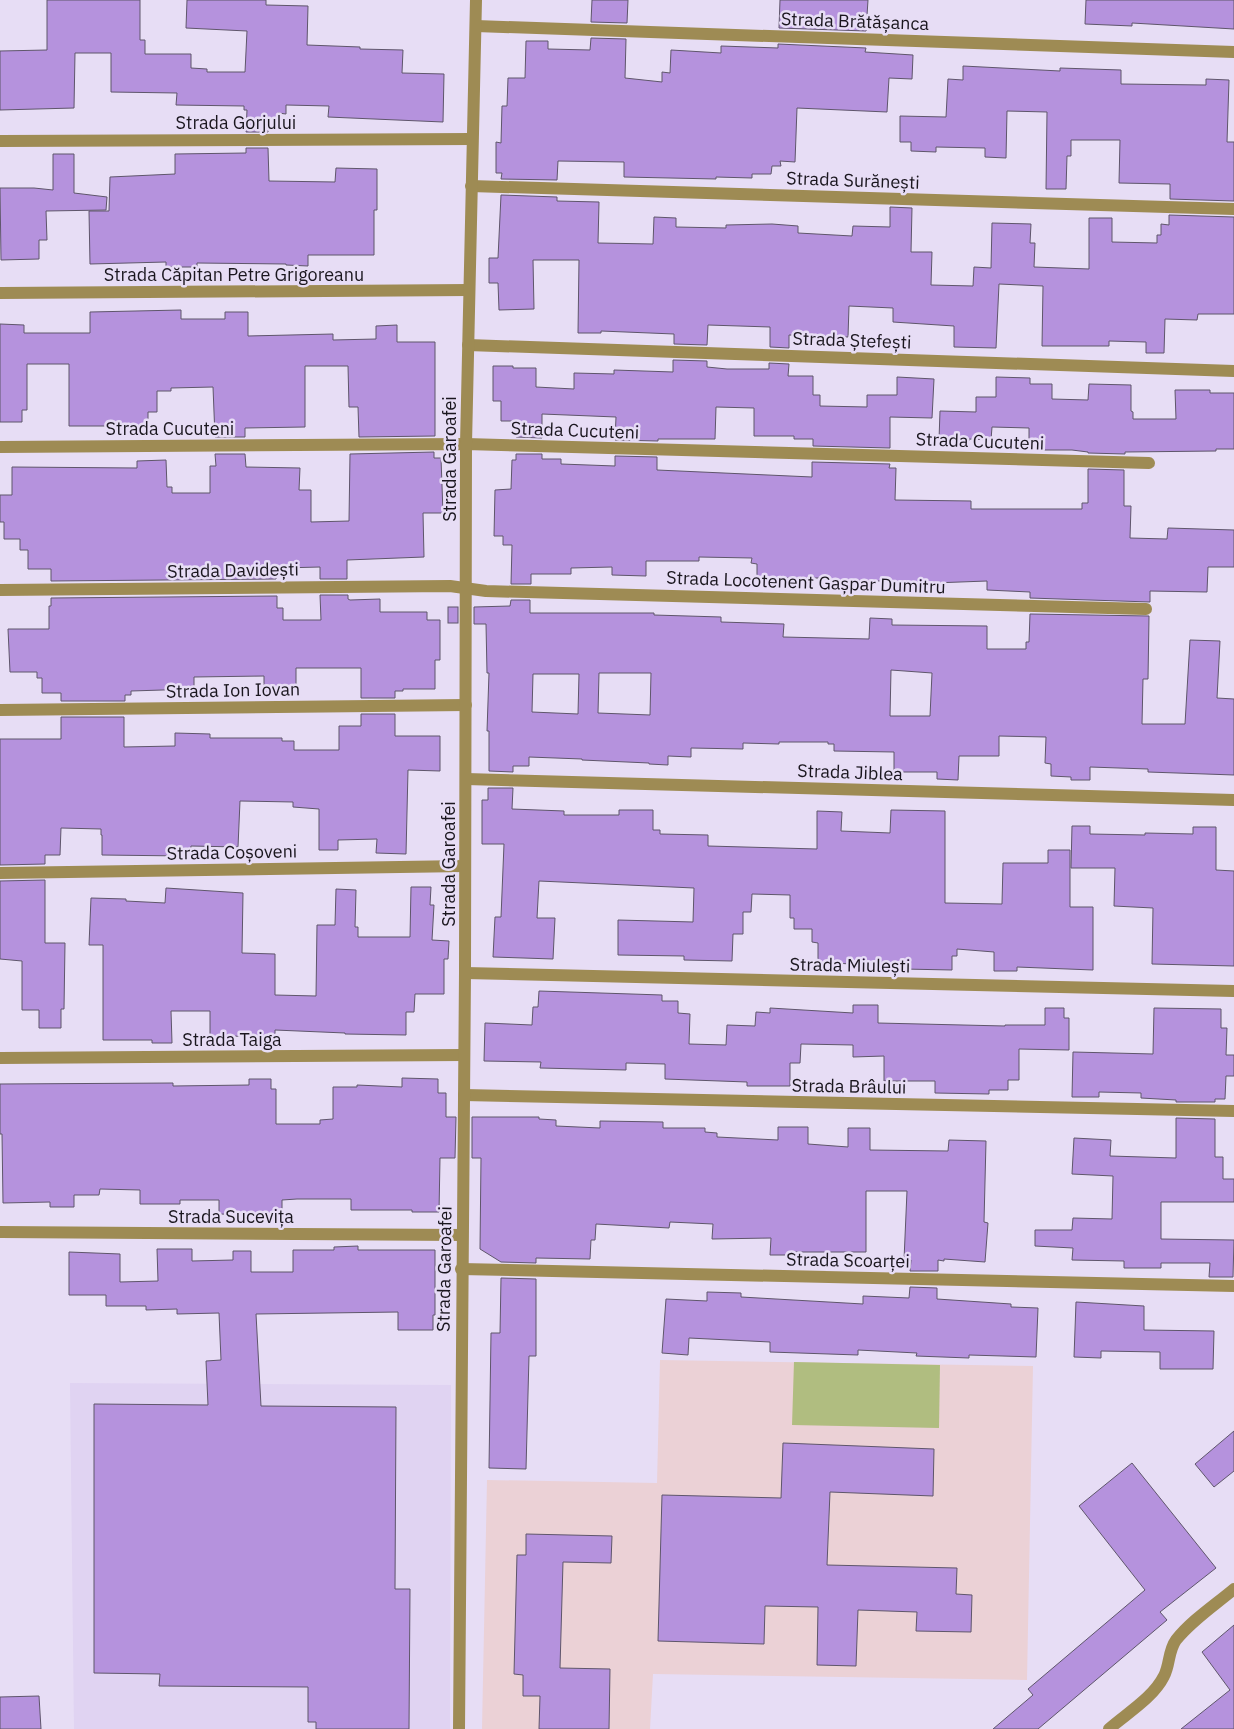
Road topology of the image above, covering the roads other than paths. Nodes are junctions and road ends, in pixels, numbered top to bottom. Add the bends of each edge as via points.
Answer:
1 (476, 0) edge
2 (476, 26) junction
3 (1234, 52) edge
4 (472, 139) junction
5 (0, 141) edge
6 (471, 186) junction
7 (1234, 209) edge
8 (468, 290) junction
9 (0, 293) edge
10 (468, 344) junction
11 (1234, 371) edge
12 (466, 444) junction
13 (0, 447) edge
14 (1149, 463) dead end
15 (466, 588) junction
16 (0, 590) edge
17 (1146, 609) dead end
18 (466, 705) junction
19 (0, 710) edge
20 (466, 780) junction
21 (1234, 800) edge
22 (465, 866) junction
23 (0, 873) edge
24 (465, 973) junction
25 (1234, 991) edge
26 (464, 1056) junction
27 (0, 1058) edge
28 (464, 1095) junction
29 (1234, 1111) edge
30 (0, 1232) edge
31 (462, 1235) junction
32 (461, 1269) junction
33 (1234, 1286) edge
34 (1234, 1589) edge
35 (459, 1729) edge
36 (1109, 1729) edge

1 - 2 street, Strada Garoafei
2 - 3 street, Strada Brătășanca
2 - 4 street, Strada Garoafei
4 - 5 street, Strada Gorjului
4 - 6 street, Strada Garoafei
6 - 7 street, Strada Surănești
6 - 8 street, Strada Garoafei
8 - 9 street, Strada Căpitan Petre Grigoreanu
8 - 10 street, Strada Garoafei
10 - 11 street, Strada Ștefești
10 - 12 street, Strada Garoafei
12 - 13 street, Strada Cucuteni
12 - 14 street, Strada Cucuteni
12 - 15 street, Strada Garoafei
15 - 16 street, Strada Davidești
15 - 17 street, Strada Locotenent Gașpar Dumitru via 496,592
15 - 18 street, Strada Garoafei
18 - 19 street, Strada Ion Iovan
18 - 20 street, Strada Garoafei
20 - 21 street, Strada Jiblea
20 - 22 street, Strada Garoafei
22 - 23 street, Strada Coșoveni
22 - 24 street, Strada Garoafei
24 - 25 street, Strada Miulești
24 - 26 street, Strada Garoafei
26 - 27 street, Strada Taiga
26 - 28 street, Strada Garoafei
28 - 29 street, Strada Brâului
28 - 31 street, Strada Garoafei
30 - 31 street, Strada Sucevița
31 - 32 street, Strada Garoafei
32 - 33 street, Strada Scoarței
32 - 35 street, Strada Garoafei
34 - 36 street via 1174,1642 1159,1685

